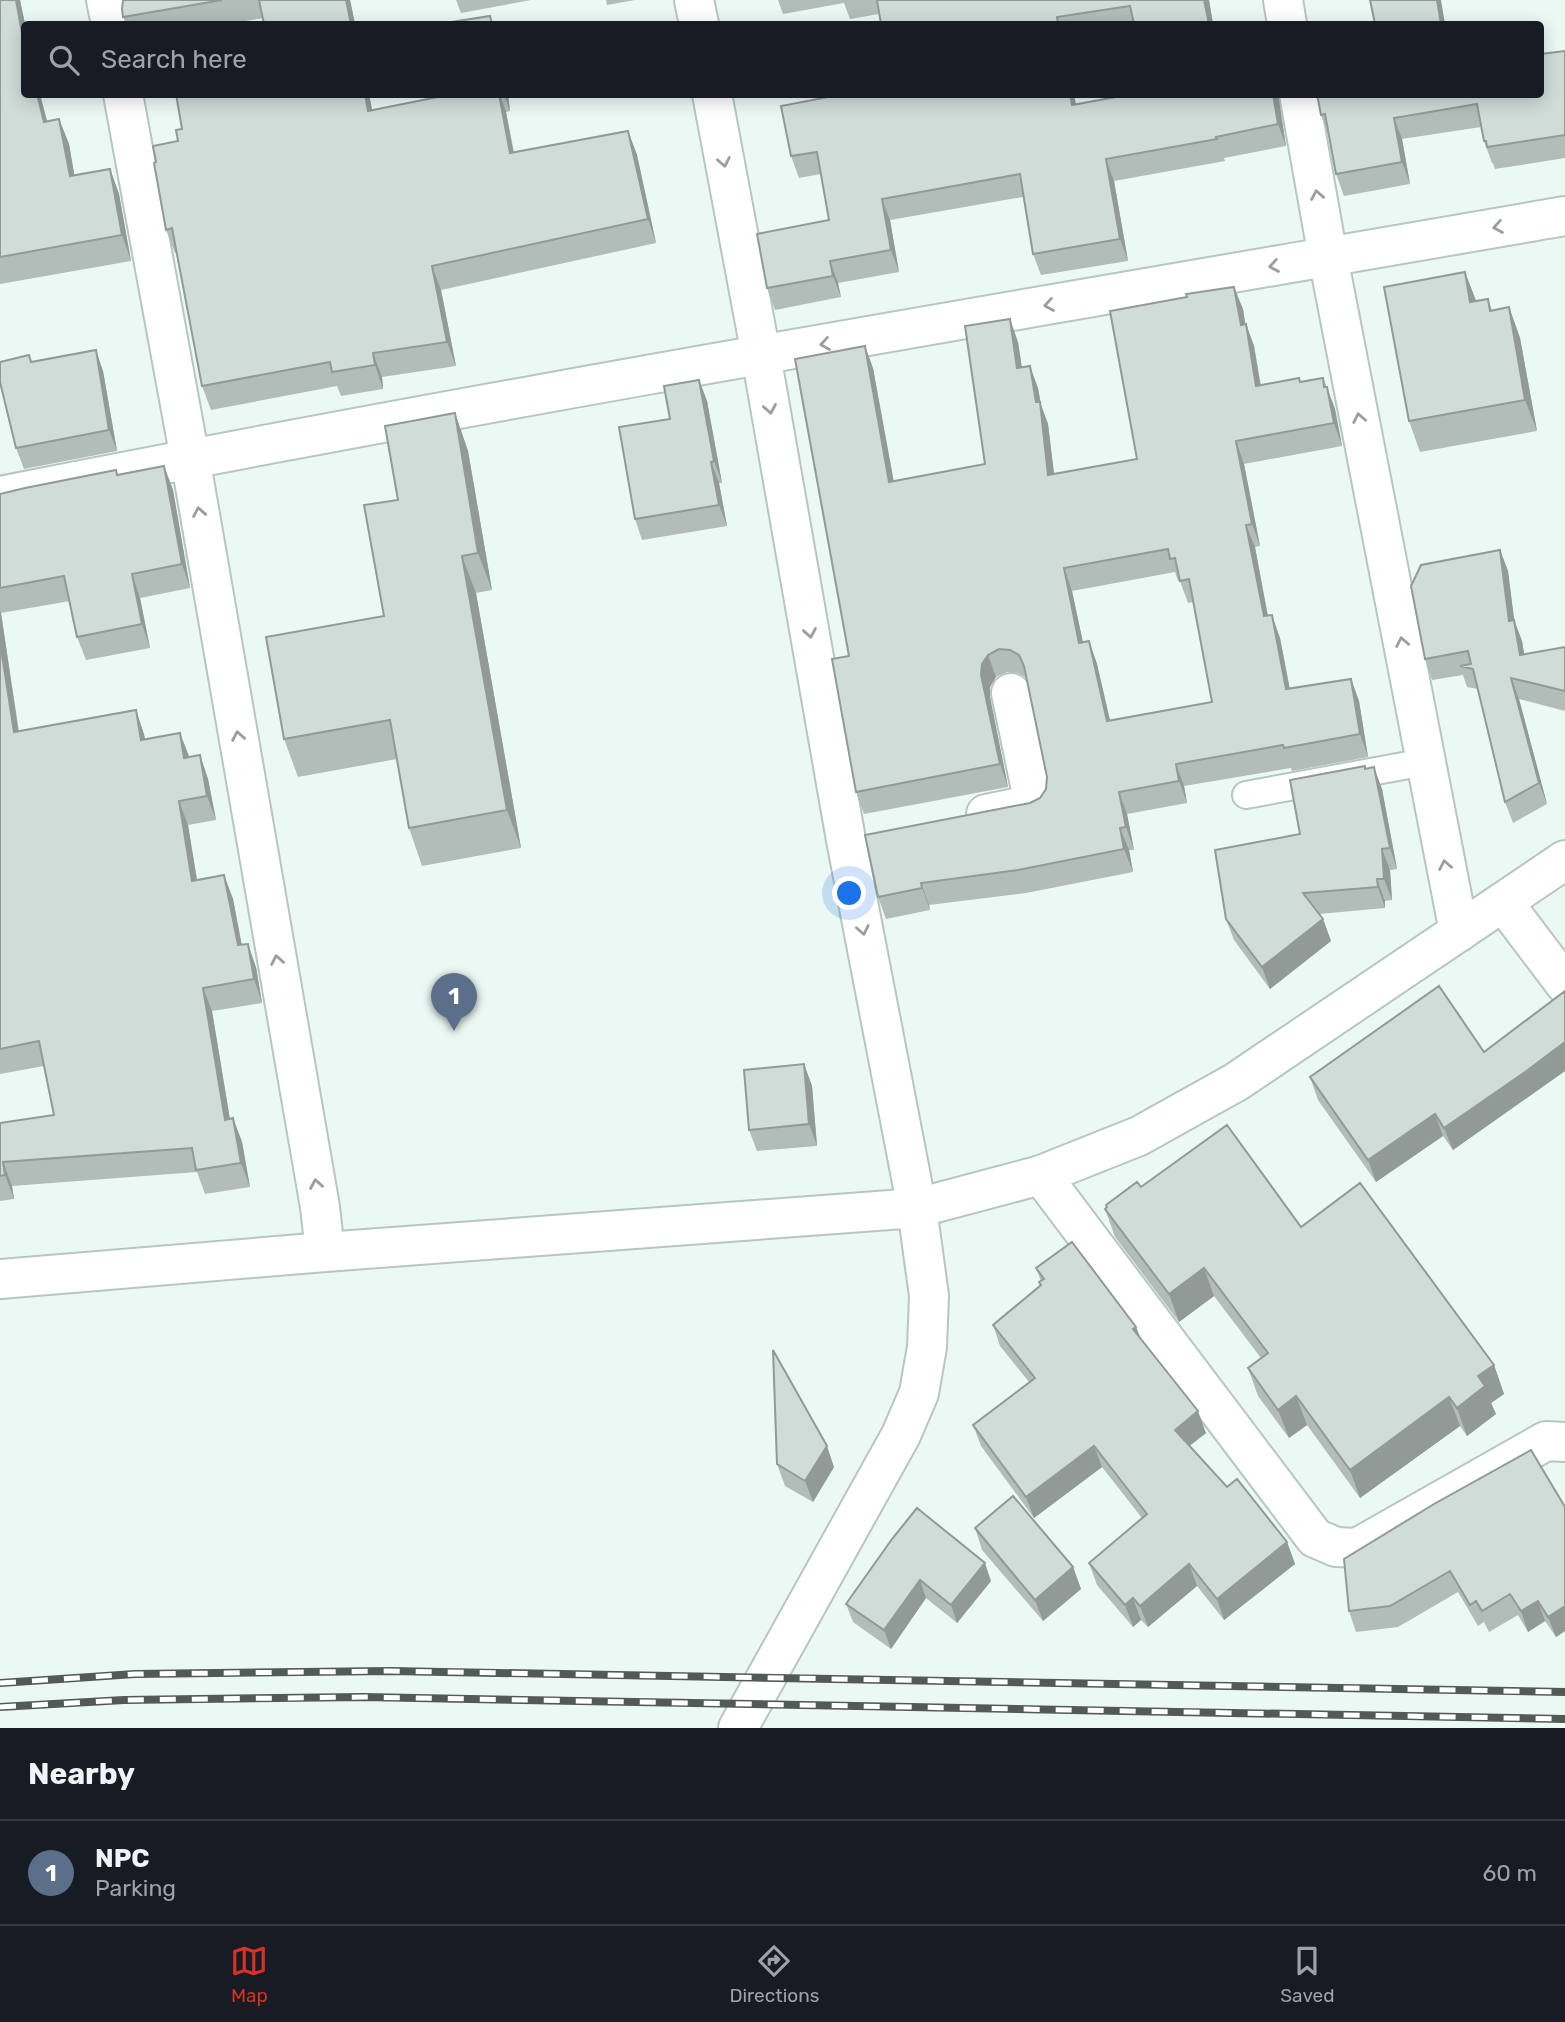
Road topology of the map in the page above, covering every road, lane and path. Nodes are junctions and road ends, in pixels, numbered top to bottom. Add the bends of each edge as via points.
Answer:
1 (106, 0) edge
2 (694, 0) edge
3 (1283, 0) edge
4 (110, 21) edge
5 (698, 21) edge
6 (1286, 21) edge
7 (124, 98) edge
8 (713, 98) edge
9 (1300, 98) edge
10 (1565, 216) edge
11 (1328, 257) junction
12 (761, 355) junction
13 (189, 458) junction
14 (0, 496) edge
15 (1011, 693) dead end
16 (1425, 762) junction
17 (1246, 795) dead end
18 (953, 820) edge
19 (1565, 860) edge
20 (1503, 902) junction
21 (1459, 932) junction
22 (1565, 984) edge
23 (1041, 1175) junction
24 (917, 1208) junction
25 (325, 1252) junction
26 (0, 1279) edge
27 (1565, 1443) edge
28 (738, 1728) edge

1 - 4 street
2 - 5 street
3 - 6 street
7 - 13 street
8 -> 12 street
11 -> 9 street
10 -> 11 street
11 -> 12 street
16 -> 11 street
12 - 13 street
12 -> 24 street via 859,837
13 - 14 street
25 -> 13 street
15 - 18 street via 1034,804
16 - 17 lane
21 -> 16 street
19 - 20 street
20 - 21 street
20 - 22 street
21 - 23 street via 1236,1082 1139,1136
23 - 24 street
23 - 27 street via 1315,1538 1336,1547 1357,1548 1546,1441
24 - 25 street
24 - 28 street via 929,1296 919,1394 901,1435
25 - 26 street

